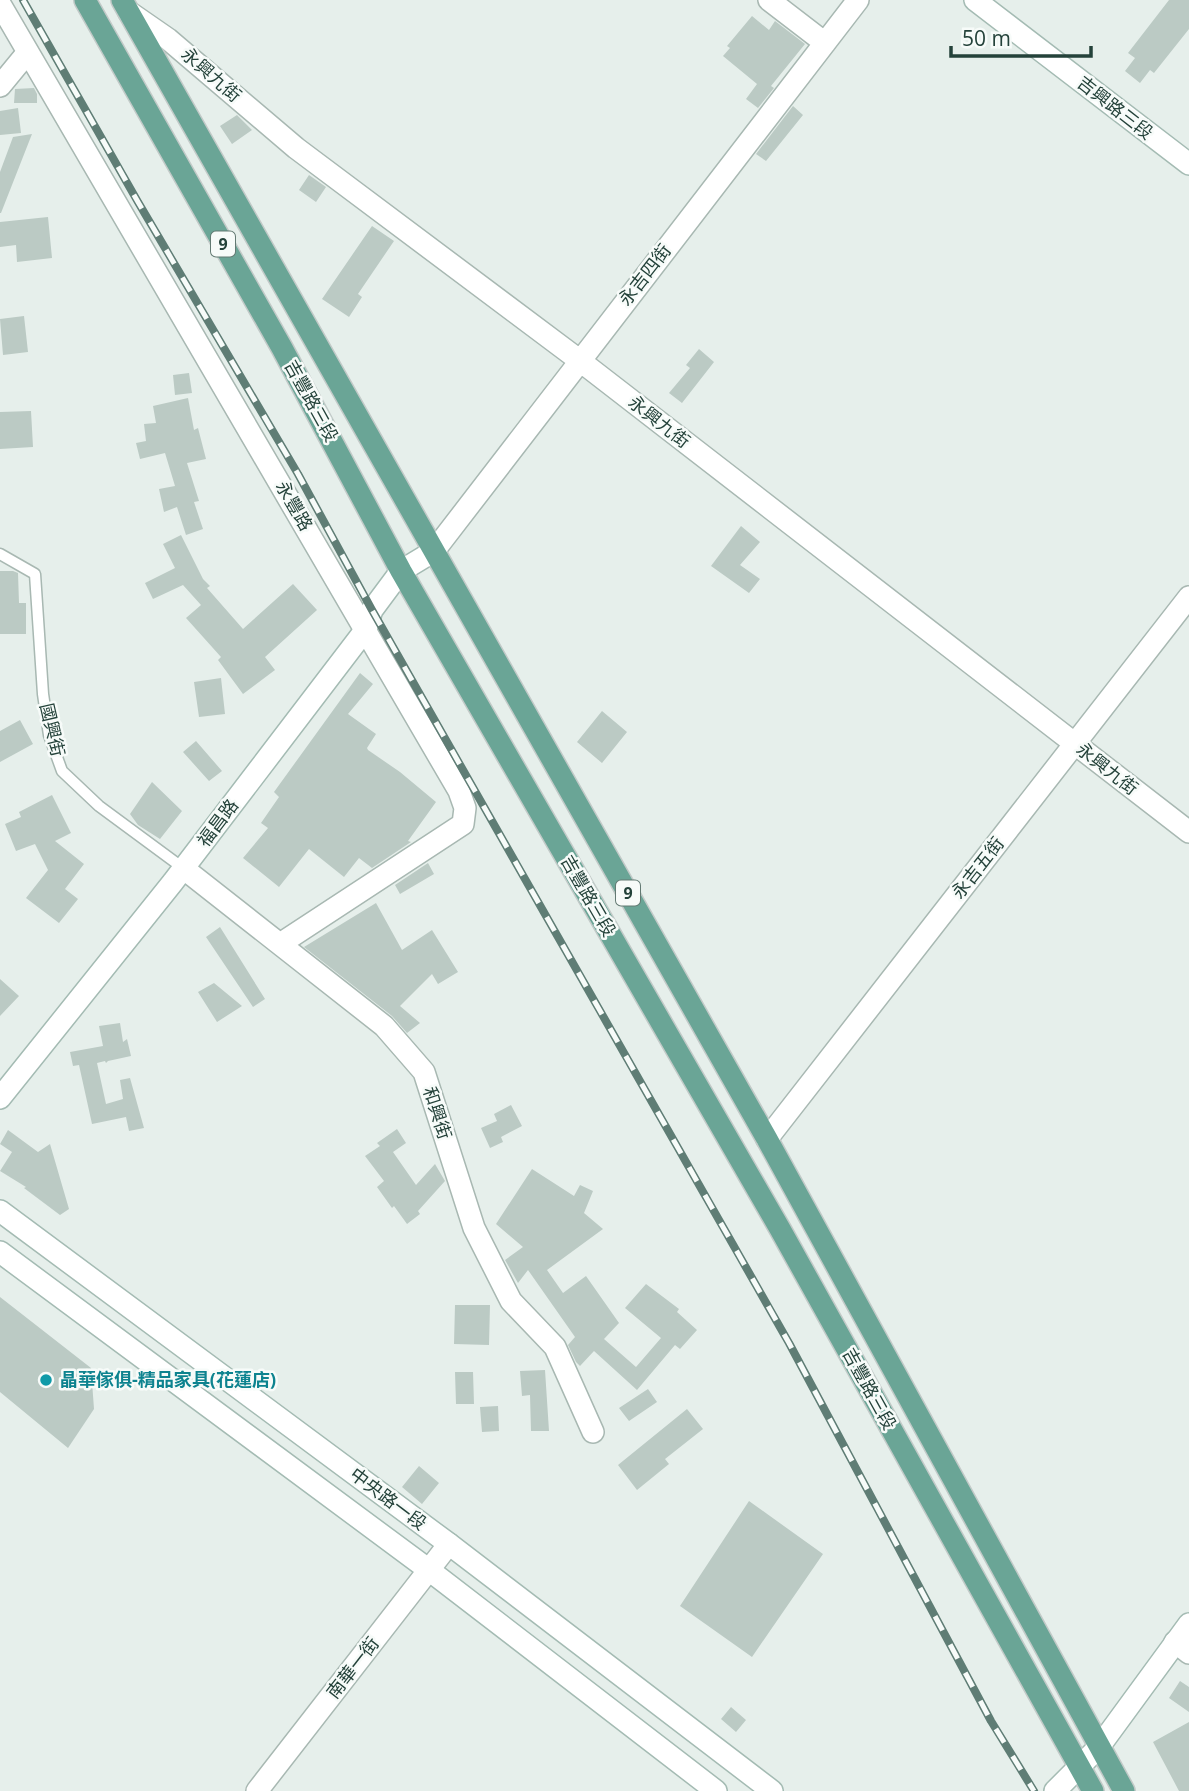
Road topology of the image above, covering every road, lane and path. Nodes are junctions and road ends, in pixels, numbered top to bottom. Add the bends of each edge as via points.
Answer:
1 (85, 0) edge
2 (769, 0) edge
3 (858, 0) edge
4 (975, 0) edge
5 (0, 4) edge
6 (125, 6) edge
7 (825, 43) junction
8 (28, 52) junction
9 (0, 86) edge
10 (1189, 164) edge
11 (579, 360) junction
12 (435, 551) junction
13 (0, 554) edge
14 (401, 570) junction
15 (1189, 597) edge
16 (366, 629) junction
17 (1075, 744) junction
18 (1189, 832) edge
19 (183, 868) junction
20 (280, 944) junction
21 (0, 1098) edge
22 (767, 1139) junction
23 (0, 1211) edge
24 (0, 1252) edge
25 (593, 1432) dead end
26 (449, 1544) junction
27 (429, 1570) junction
28 (1189, 1624) edge
29 (1182, 1647) edge
30 (1099, 1747) junction
31 (1080, 1767) junction
32 (257, 1791) edge
33 (716, 1791) edge
34 (772, 1791) edge
35 (1055, 1791) edge
36 (1093, 1791) edge
37 (1124, 1791) edge

1 - 14 main road, 吉豐路三段 / 9 via 282,348
2 - 7 street
3 - 7 street, 永吉四街
4 - 10 street, 吉興路三段
5 - 8 street, 永豐路
6 - 11 street, 永興九街 via 296,148
6 - 12 main road, 吉豐路三段 / 9
7 - 11 street, 永吉四街
8 - 9 street
8 - 16 street, 永豐路
11 - 12 street, 永吉四街
11 - 17 street, 永興九街
12 - 14 street, 福昌路
12 - 22 main road, 吉豐路三段 / 9
13 - 19 lane, 國興街 via 35,574 43,694 49,735 62,771 99,806
14 - 16 street, 福昌路 via 372,610
14 - 31 main road, 吉豐路三段 / 9 via 773,1217
15 - 17 street, 永吉五街
16 - 19 street, 福昌路
16 - 20 street, 永豐路 via 459,791 465,808 463,824
17 - 18 street, 永興九街
17 - 22 street, 永吉五街
19 - 20 street, 和興街
19 - 21 street, 福昌路
20 - 25 street, 和興街 via 384,1026 424,1072 474,1228 511,1301 555,1347
22 - 30 main road, 吉豐路三段 / 9
23 - 26 street, 中央路一段
24 - 27 street, 中央路一段
26 - 27 street, 南華一街
26 - 34 street, 中央路一段
27 - 32 street, 南華一街
27 - 33 street, 中央路一段
28 - 29 street
29 - 30 street
30 - 31 street
30 - 37 main road, 吉豐路三段 / 9
31 - 35 street
31 - 36 main road, 吉豐路三段 / 9

